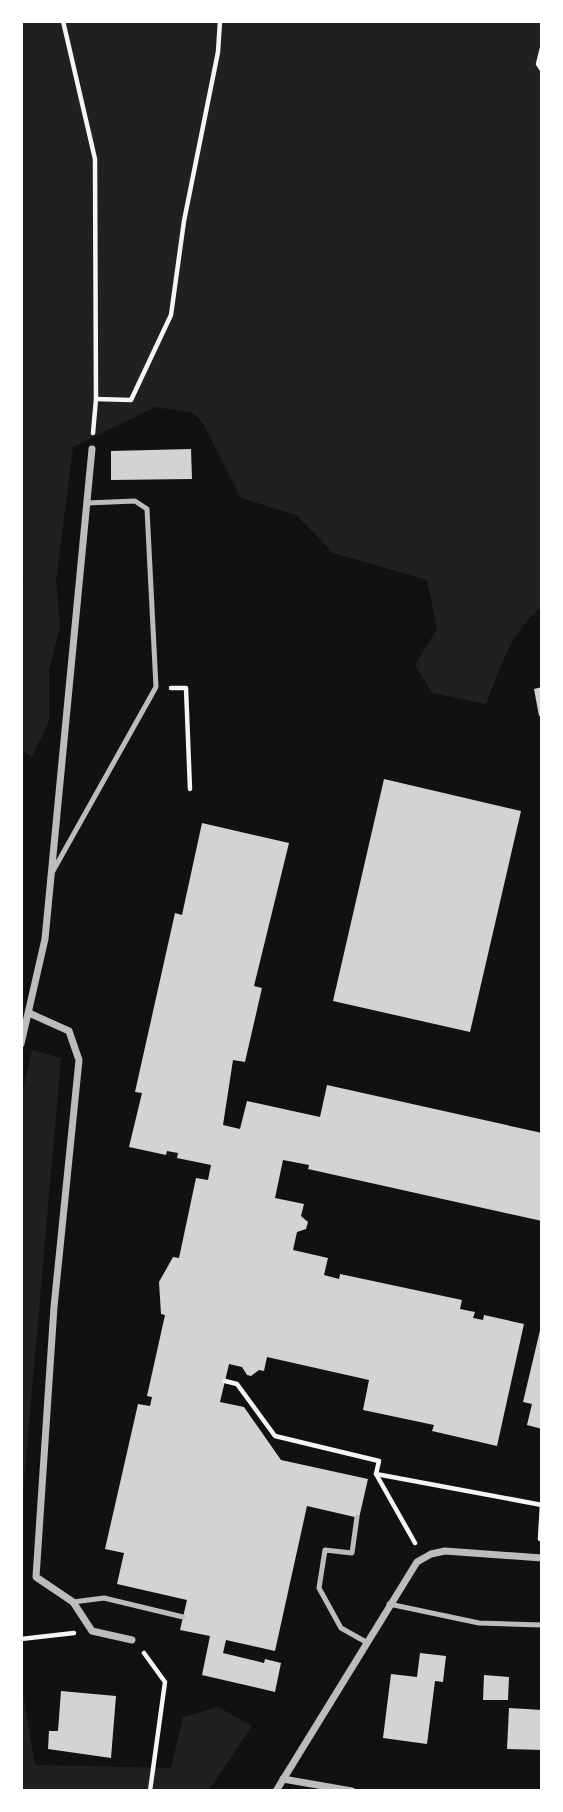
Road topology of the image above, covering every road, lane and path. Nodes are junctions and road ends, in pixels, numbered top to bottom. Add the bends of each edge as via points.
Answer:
1 (63, 21) edge
2 (220, 21) edge
3 (542, 48) edge
4 (542, 70) edge
5 (96, 399) junction
6 (92, 449) joint
7 (87, 503) junction
8 (156, 687) junction
9 (190, 789) dead end
10 (51, 874) junction
11 (29, 1013) junction
12 (21, 1044) edge
13 (225, 1381) dead end
14 (376, 1474) junction
15 (542, 1505) edge
16 (357, 1517) dead end
17 (541, 1558) edge
18 (424, 1559) junction
19 (73, 1602) junction
20 (389, 1604) junction
21 (183, 1617) dead end
22 (542, 1625) edge
23 (92, 1631) junction
24 (21, 1639) edge
25 (132, 1640) joint
26 (366, 1642) junction
27 (283, 1779) junction
28 (150, 1791) edge
29 (276, 1791) edge
30 (352, 1791) edge

1 - 5 path via 95,159
2 - 5 path via 171,315 131,400
3 - 4 path via 538,64
5 - 6 path
6 - 7 street
7 - 8 lane via 135,500 147,509
7 - 10 street
8 - 9 path via 186,688
8 - 10 lane
10 - 11 street via 45,939
11 - 12 street
11 - 19 street via 69,1031 79,1060 54,1307 36,1577
13 - 14 path via 237,1384 275,1436 379,1461
14 - 15 path
14 - 18 path
15 - 17 path
16 - 26 lane via 352,1553 325,1549 319,1588 341,1628
17 - 18 street via 444,1551
18 - 20 street
19 - 21 lane via 104,1598
19 - 23 street
20 - 22 lane via 479,1623
20 - 26 street
23 - 24 path
23 - 25 street
25 - 28 path via 165,1682
26 - 27 street
27 - 29 street
27 - 30 street

